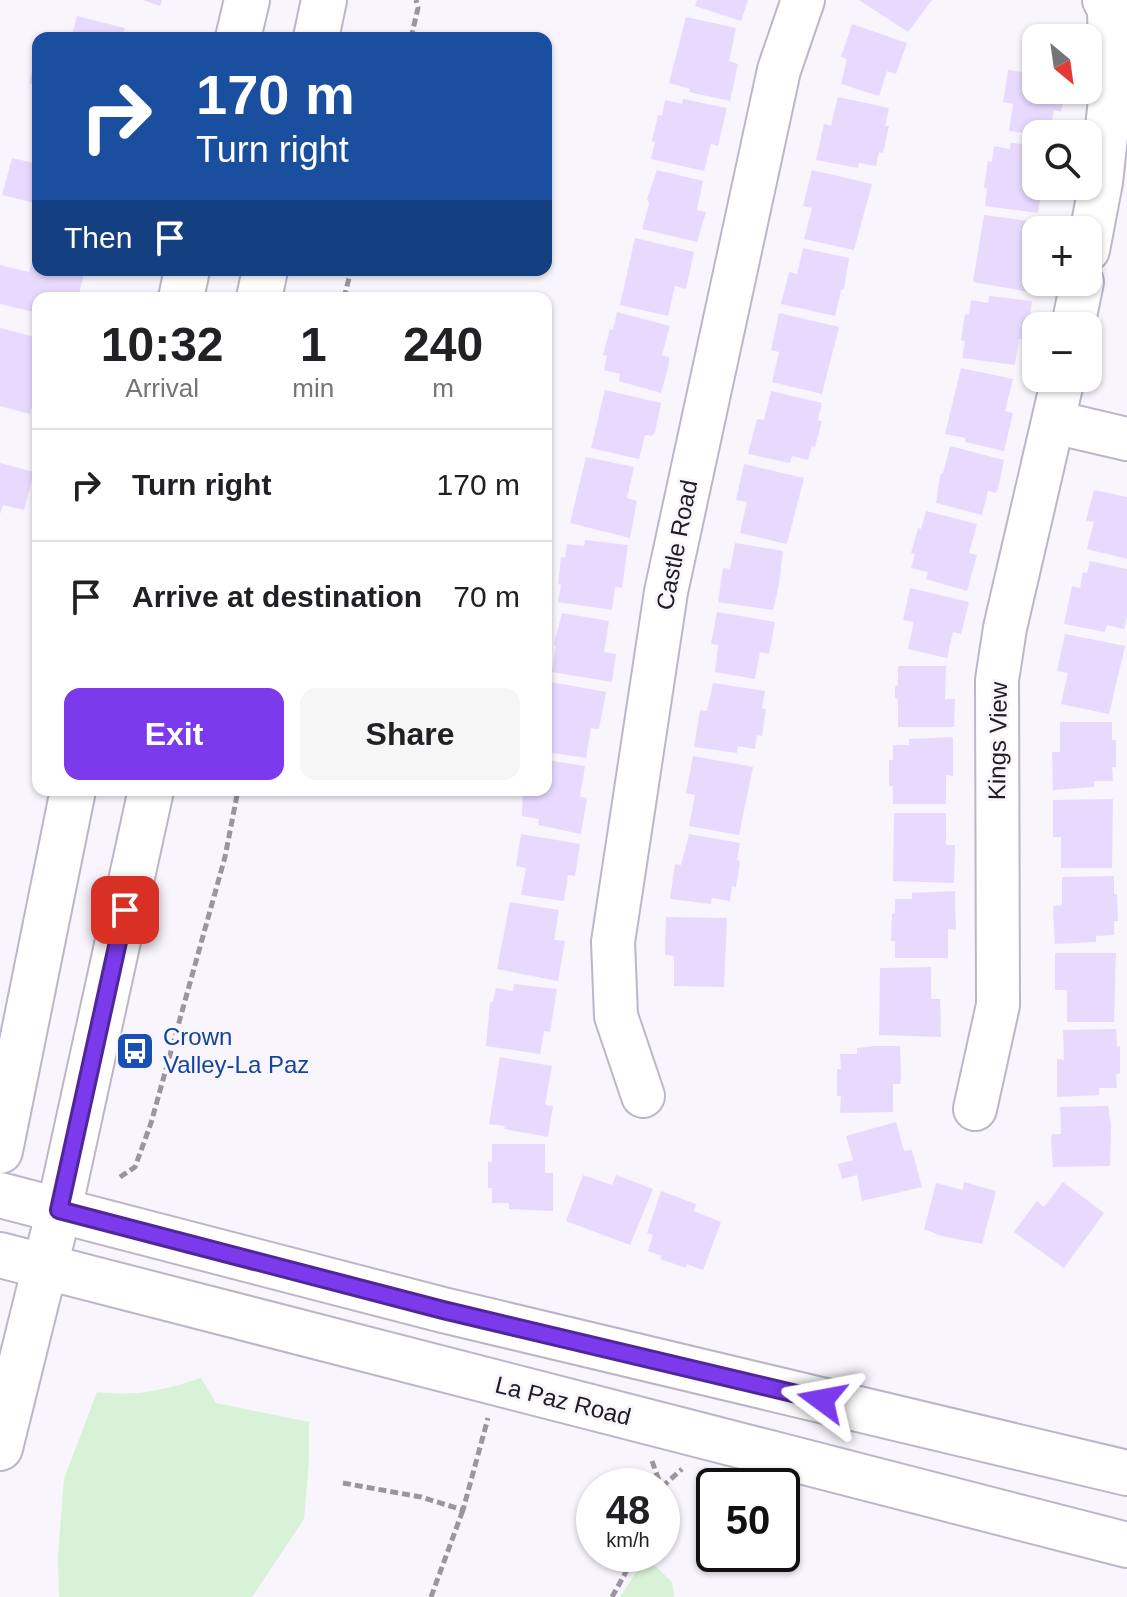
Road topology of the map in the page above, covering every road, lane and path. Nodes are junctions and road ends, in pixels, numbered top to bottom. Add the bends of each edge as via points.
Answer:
1 (247, 0) edge
2 (324, 0) edge
3 (416, 0) edge
4 (803, 0) edge
5 (1104, 0) edge
6 (239, 32) edge
7 (317, 32) edge
8 (412, 32) edge
9 (1094, 216) edge
10 (1060, 392) edge
11 (1054, 422) junction
12 (1127, 439) edge
13 (72, 796) edge
14 (150, 796) edge
15 (237, 796) edge
16 (643, 1096) dead end
17 (975, 1109) dead end
18 (0, 1151) edge
19 (120, 1177) dead end
20 (0, 1195) edge
21 (59, 1210) junction
22 (0, 1255) edge
23 (44, 1268) junction
24 (488, 1417) dead end
25 (0, 1448) edge
26 (651, 1457) dead end
27 (686, 1465) dead end
28 (655, 1468) edge
29 (680, 1470) edge
30 (1127, 1473) edge
31 (343, 1483) dead end
32 (463, 1510) junction
33 (1127, 1545) edge
34 (626, 1572) edge
35 (431, 1597) edge
36 (612, 1597) edge

1 - 6 main road
2 - 7 main road
3 - 8 path
4 - 16 street, Castle Road via 779,70 666,592 613,942 616,1016
5 - 9 street via 1109,9 1111,91
10 - 11 street, Kings View
11 - 12 street
11 - 17 street, Kings View via 997,680 998,1005
13 - 18 main road
14 - 21 main road
15 - 19 path via 225,857 151,1123 135,1167
20 - 21 main road
21 - 23 main road
21 - 30 main road via 458,1313
22 - 23 main road, La Paz Road
23 - 25 main road
23 - 33 main road, La Paz Road
24 - 32 path
26 - 28 path
27 - 29 path
31 - 32 path
32 - 35 path
34 - 36 path

